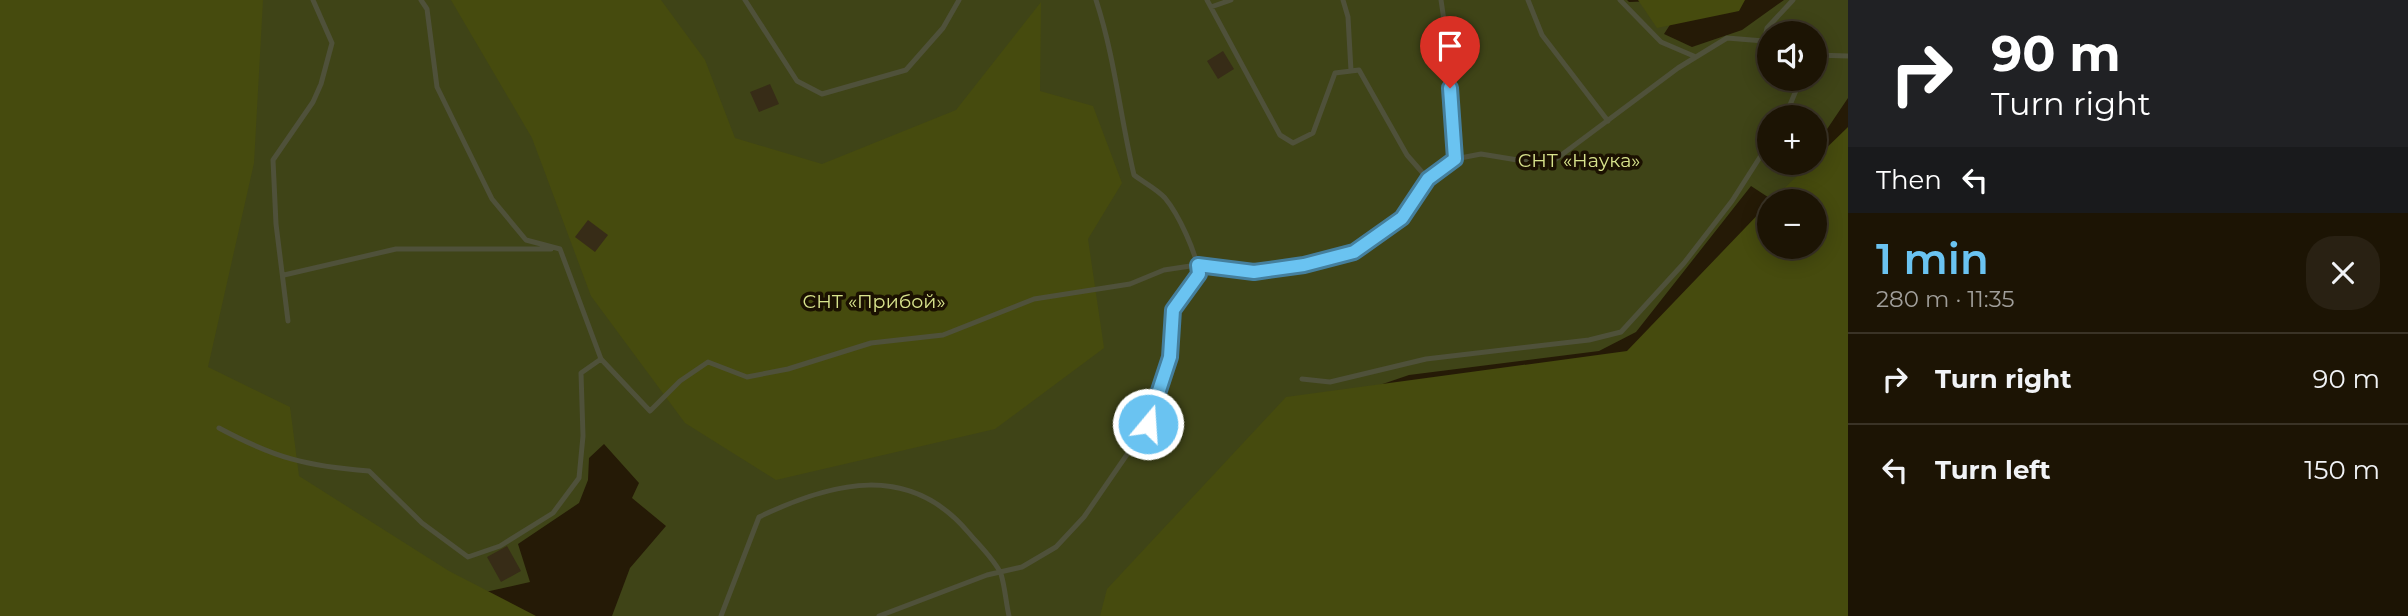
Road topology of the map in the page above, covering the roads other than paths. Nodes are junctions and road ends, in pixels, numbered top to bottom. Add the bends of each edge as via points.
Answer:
1 (313, 0) edge
2 (421, 0) edge
3 (746, 0) edge
4 (959, 0) edge
5 (1096, 0) edge
6 (1208, 0) edge
7 (1231, 0) edge
8 (1343, 0) edge
9 (1441, 0) edge
10 (1528, 0) edge
11 (1620, 0) edge
12 (1793, 0) edge
13 (1211, 7) junction
14 (1774, 21) edge
15 (1757, 42) edge
16 (1827, 55) edge
17 (1848, 56) edge
18 (1696, 57) junction
19 (1351, 71) junction
20 (1608, 121) junction
21 (1455, 159) junction
22 (1757, 162) edge
23 (1428, 179) junction
24 (560, 249) junction
25 (1198, 265) junction
26 (284, 275) junction
27 (288, 321) dead end
28 (601, 359) junction
29 (1302, 379) dead end
30 (219, 428) dead end
31 (1000, 572) junction
32 (720, 616) edge
33 (879, 616) edge
34 (1009, 616) edge

1 - 26 lane via 332,43 313,102 273,160 275,224
2 - 24 lane via 427,9 437,88 492,199 526,240
3 - 4 lane via 797,81 822,94 906,70 943,28
5 - 25 lane via 1110,45 1134,175 1165,198
6 - 13 lane
7 - 13 lane
8 - 19 lane
9 - 21 lane
10 - 20 lane via 1542,35
11 - 18 lane via 1661,42
12 - 14 lane
13 - 19 lane via 1280,135 1293,143 1313,133 1335,73
15 - 18 lane via 1727,38
16 - 17 lane
18 - 20 lane
19 - 23 lane via 1359,69 1407,155
20 - 21 lane via 1548,165 1481,154
21 - 23 lane
22 - 29 lane via 1684,263 1621,332 1589,340 1426,359 1330,382
23 - 25 lane via 1402,218 1354,252 1254,272
24 - 26 lane via 396,249
24 - 28 lane
25 - 28 lane via 1164,270 1130,284 1034,299 943,335 871,343 788,369 747,377 708,362 680,381 650,411
25 - 31 lane via 1199,274 1173,310 1170,357 1148,424 1084,517 1056,547 1022,567
26 - 27 lane
28 - 30 lane via 581,373 579,478 553,513 500,546 468,557 422,523 369,471 320,467 265,452
31 - 32 lane via 957,520 934,502 902,487 857,484 800,497 760,517
31 - 33 lane
31 - 34 lane

